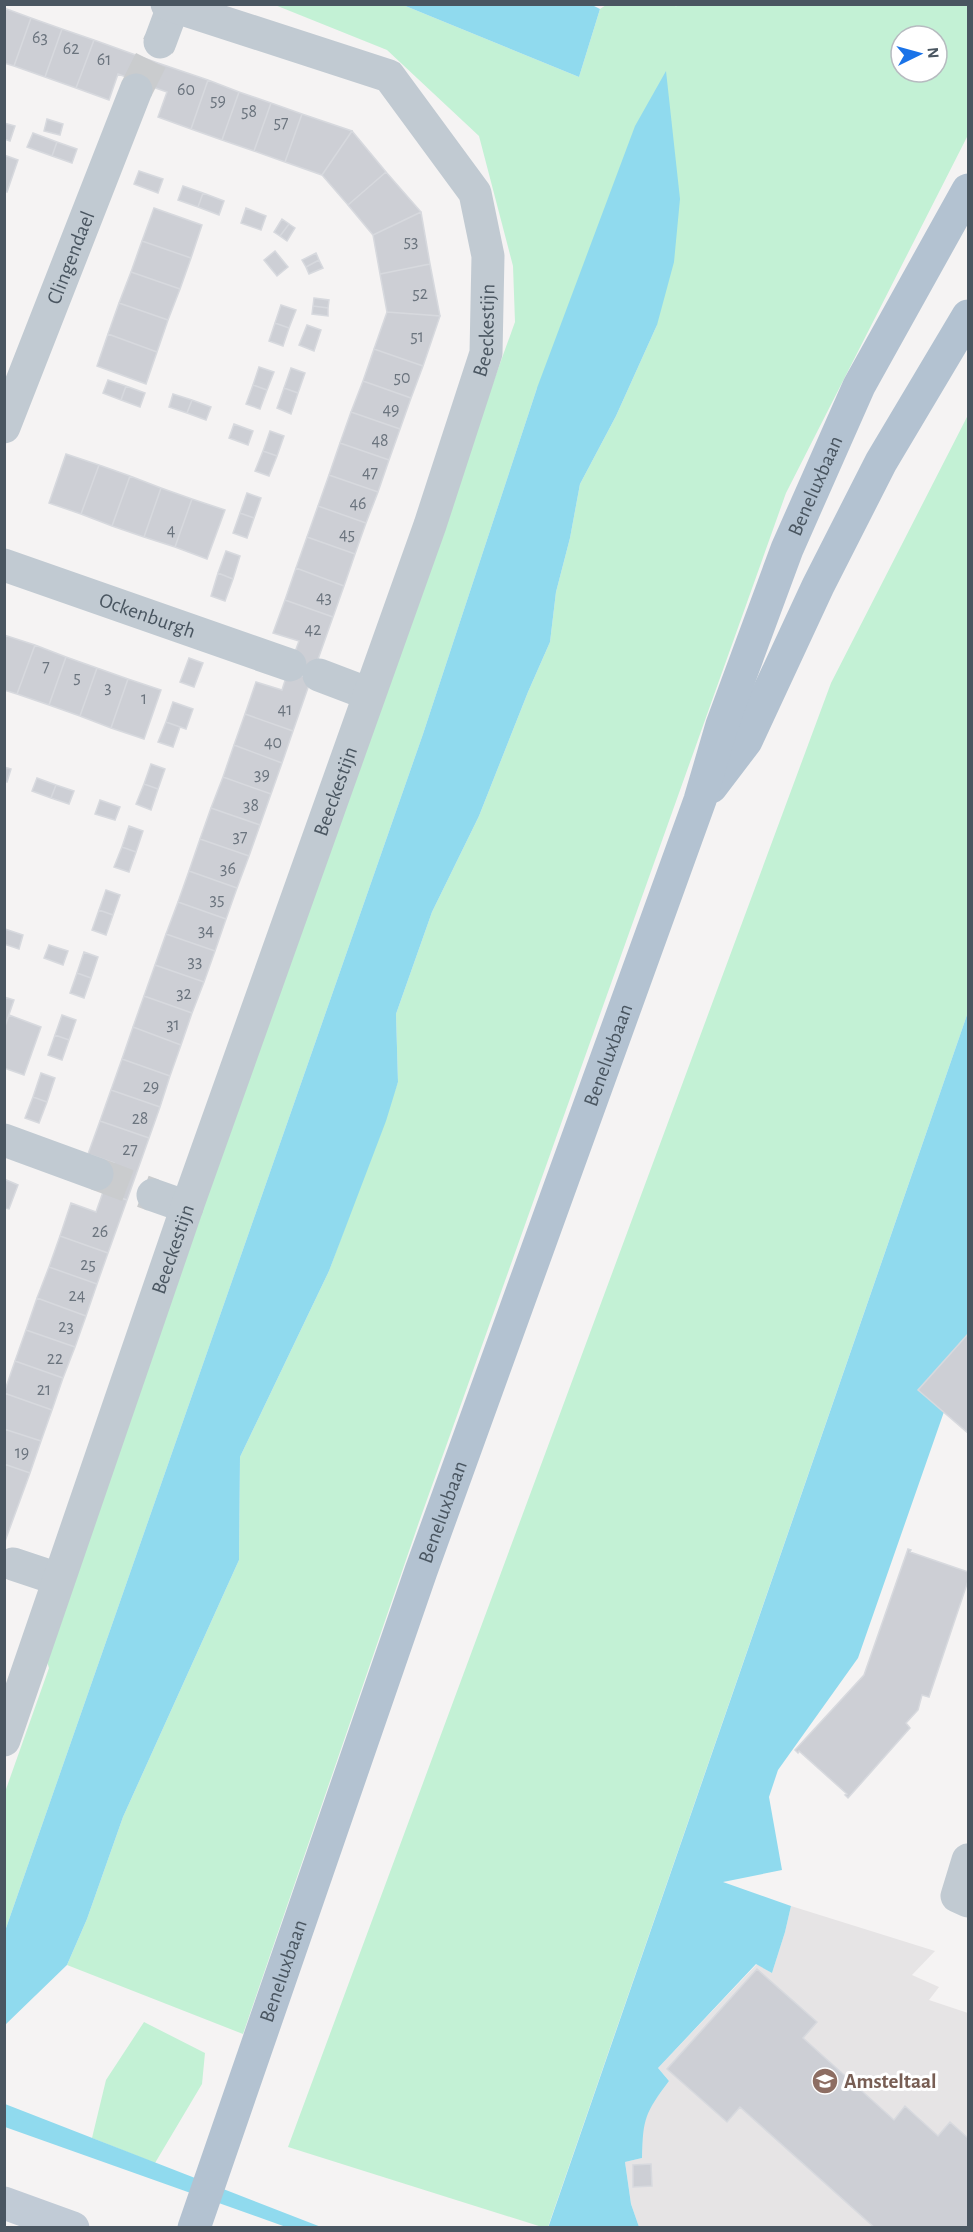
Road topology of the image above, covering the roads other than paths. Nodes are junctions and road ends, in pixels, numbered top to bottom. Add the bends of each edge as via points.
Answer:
1 (170, 6) edge
2 (160, 42) tunnel mouth
3 (136, 90) tunnel mouth
4 (969, 190) edge
5 (969, 316) edge
6 (4, 427) edge
7 (4, 565) edge
8 (369, 694) junction
9 (700, 800) junction
10 (4, 1140) edge
11 (97, 1174) tunnel mouth
12 (153, 1195) tunnel mouth
13 (188, 1207) junction
14 (13, 1564) dead end
15 (58, 1579) junction
16 (4, 1740) edge
17 (969, 1860) edge
18 (969, 1900) edge
19 (4, 2203) edge
20 (73, 2228) edge
21 (194, 2228) edge

1 - 2 street
1 - 8 street, Beeckestijn via 389,76 475,193 489,256 486,353
3 - 6 street, Clingendael
4 - 9 main road, Beneluxbaan via 859,386 787,549 722,726
5 - 9 main road, Beneluxbaan via 881,462 746,741
7 - 8 street, Ockenburgh
8 - 13 street, Beeckestijn
9 - 21 main road, Beneluxbaan via 421,1571
10 - 11 street
12 - 13 street
13 - 15 street, Beeckestijn
14 - 15 street
15 - 16 street, Beeckestijn
17 - 18 street via 957,1896
19 - 20 street

